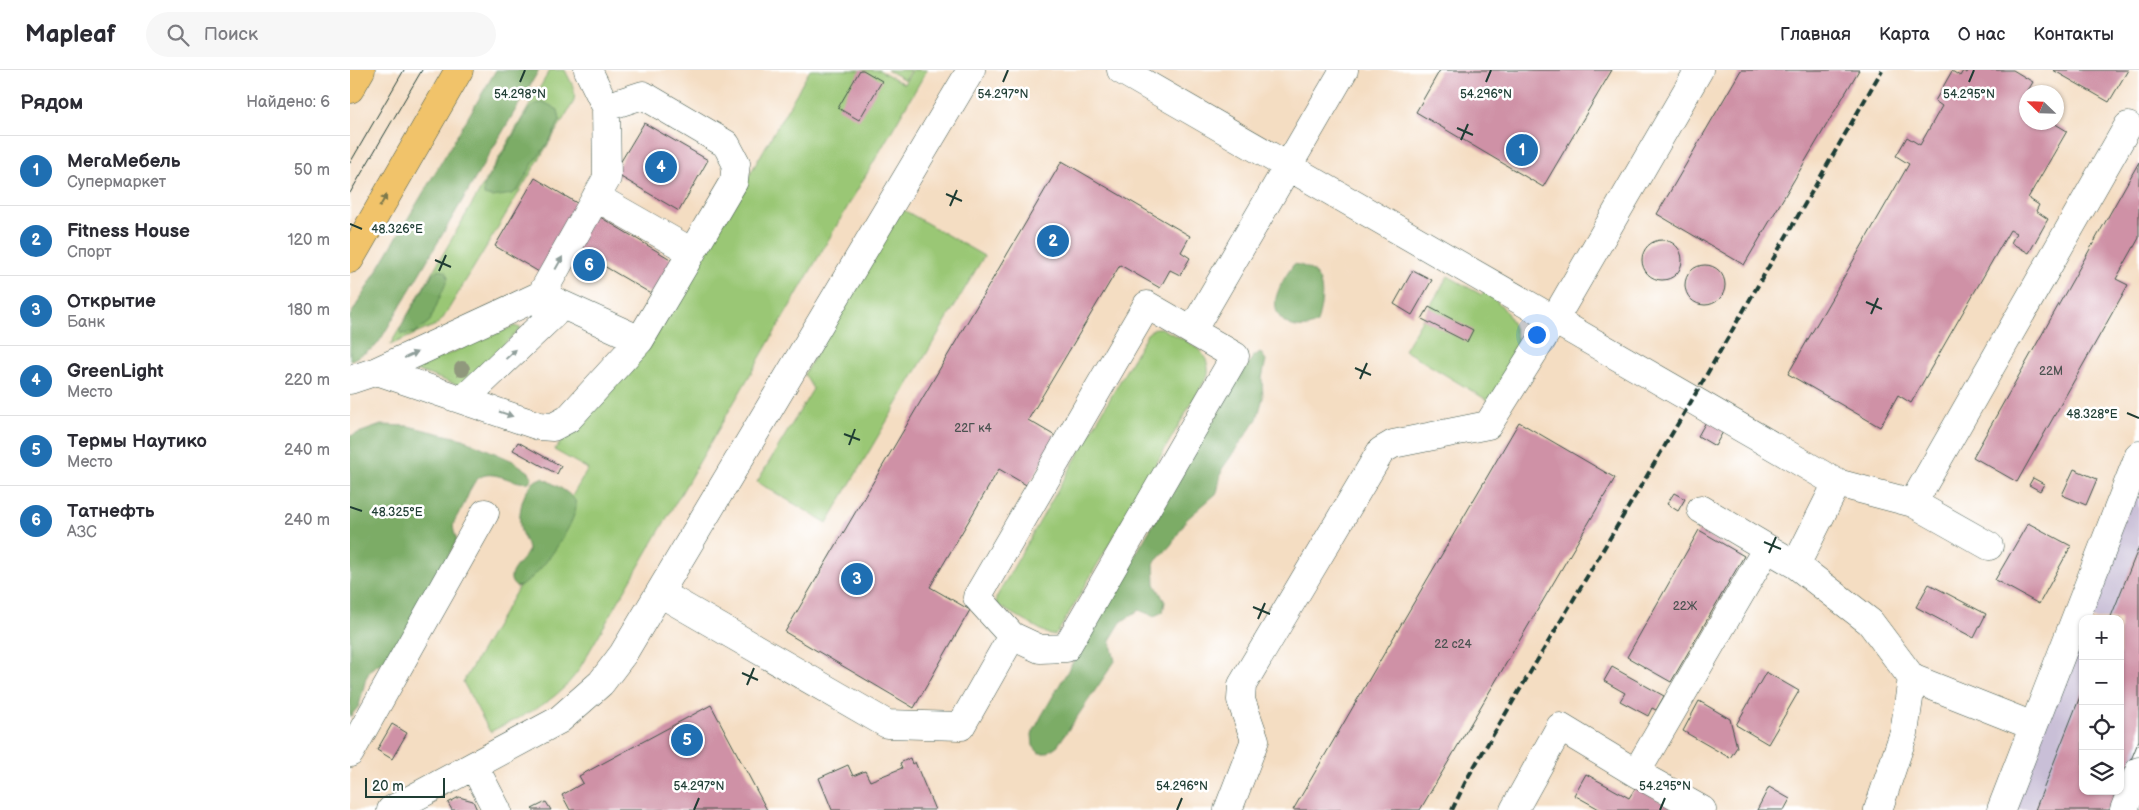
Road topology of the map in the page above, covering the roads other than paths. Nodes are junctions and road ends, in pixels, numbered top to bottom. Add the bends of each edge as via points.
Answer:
1 (361, 70) edge
2 (459, 70) edge
3 (588, 70) edge
4 (971, 70) edge
5 (1121, 70) edge
6 (1344, 70) edge
7 (1699, 70) edge
8 (350, 89) edge
9 (606, 107) junction
10 (2128, 126) dead end
11 (1288, 166) junction
12 (596, 197) junction
13 (692, 252) junction
14 (350, 259) edge
15 (552, 300) junction
16 (1554, 320) junction
17 (1192, 331) junction
18 (640, 340) junction
19 (376, 371) junction
20 (350, 380) edge
21 (462, 400) junction
22 (2139, 455) edge
23 (1837, 483) junction
24 (1913, 503) junction
25 (1701, 509) dead end
26 (485, 512) dead end
27 (1989, 546) dead end
28 (1767, 548) junction
29 (1796, 564) junction
30 (660, 593) junction
31 (1012, 636) junction
32 (1912, 678) junction
33 (2033, 726) junction
34 (350, 753) edge
35 (474, 766) junction
36 (2139, 772) edge
37 (1636, 773) junction
38 (431, 801) edge
39 (390, 810) edge
40 (497, 810) edge
41 (1228, 810) edge
42 (1514, 810) edge
43 (1702, 810) edge
44 (1878, 810) edge
45 (2001, 810) edge
46 (2124, 810) edge

1 - 8 main road
14 -> 2 main road
3 - 9 street
4 - 30 street
5 - 11 street
6 - 11 street
7 - 16 street
9 - 12 street via 608,178
9 - 13 street via 642,95 726,144 736,163 734,181
10 - 24 street
11 - 16 street
11 - 17 street
12 - 13 street
15 -> 12 street
13 - 18 street
15 - 18 street
19 -> 15 street
21 -> 15 street
16 - 23 street
16 - 41 street via 1488,425 1393,444 1381,451 1242,685 1241,700 1255,740
17 - 31 street via 1147,305 977,597
17 - 31 street via 1235,356 1066,648 1040,649
21 -> 18 street via 540,426 553,427 568,419
19 - 20 street
19 - 21 street
22 - 33 street
23 - 24 street
23 - 29 street
24 - 27 street
25 - 28 street
26 - 34 street
28 - 29 street
28 - 37 street
29 - 32 street via 1870,622
30 - 31 street via 887,724 960,726
30 - 35 street via 601,683 559,720
32 - 33 street
32 - 44 street via 1904,733
33 - 45 street
35 - 38 street
35 - 40 street
36 - 46 street
37 - 42 street via 1560,727
37 - 43 street
38 - 39 street

